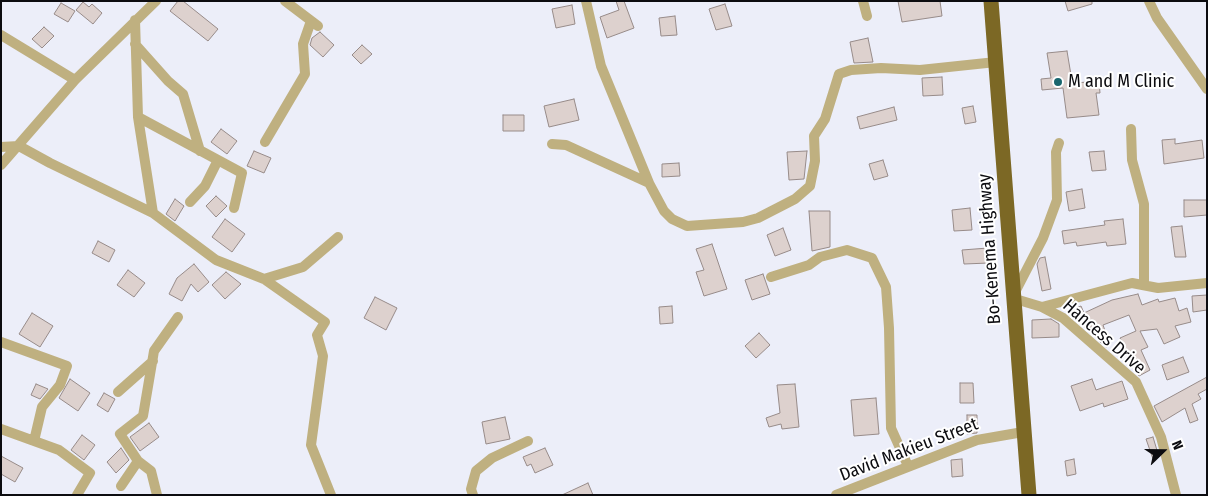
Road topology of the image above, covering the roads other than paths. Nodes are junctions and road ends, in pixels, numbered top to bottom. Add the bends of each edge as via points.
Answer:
1 (156, 1) edge
2 (285, 1) edge
3 (586, 1) edge
4 (863, 1) edge
5 (991, 1) edge
6 (1149, 1) edge
7 (867, 16) dead end
8 (135, 20) junction
9 (1, 35) edge
10 (135, 44) junction
11 (996, 62) junction
12 (75, 80) junction
13 (1207, 89) edge
14 (138, 118) junction
15 (1131, 130) dead end
16 (265, 142) dead end
17 (1059, 143) dead end
18 (552, 144) dead end
19 (19, 146) junction
20 (1, 147) edge
21 (200, 150) junction
22 (218, 160) junction
23 (1, 165) edge
24 (649, 183) junction
25 (190, 202) dead end
26 (234, 208) dead end
27 (153, 213) junction
28 (338, 237) dead end
29 (771, 277) dead end
30 (264, 279) junction
31 (1207, 283) edge
32 (1144, 285) junction
33 (1012, 298) junction
34 (1042, 307) junction
35 (178, 317) dead end
36 (1, 342) edge
37 (153, 361) junction
38 (118, 392) dead end
39 (1, 429) edge
40 (1023, 432) junction
41 (34, 441) junction
42 (528, 442) dead end
43 (138, 461) junction
44 (908, 466) junction
45 (121, 486) dead end
46 (77, 495) edge
47 (157, 495) edge
48 (331, 495) edge
49 (474, 495) edge
50 (836, 495) edge
51 (1028, 495) edge
52 (1176, 495) edge

1 - 8 street
2 - 16 street via 315,24 303,44 304,74
3 - 24 street via 601,66
4 - 7 street
5 - 11 highway, Bo-Kenema Highway
6 - 13 street via 1157,18
8 - 10 street
8 - 12 street
9 - 12 street
10 - 14 street
10 - 21 street via 183,94
11 - 24 street via 920,70 850,70 839,74 825,119 814,136 810,186 795,199 758,218 687,226 664,211
11 - 33 highway, Bo-Kenema Highway
12 - 19 street
14 - 21 street
14 - 27 street
15 - 32 street via 1132,160 1144,204
17 - 33 street via 1056,152 1057,200 1043,238
18 - 24 street via 566,145
19 - 20 street
19 - 23 street
19 - 27 street
21 - 22 street
22 - 25 street via 205,186
22 - 26 street via 242,173
27 - 30 street via 216,260
28 - 30 street via 302,267
29 - 44 street via 847,250 872,258 886,287 892,428
30 - 48 street via 325,322 317,334 323,356 312,445
31 - 32 street via 1158,288
32 - 34 street via 1132,283
33 - 34 street, Hancess Drive
33 - 40 highway, Bo-Kenema Highway
34 - 52 street, Hancess Drive via 1063,318 1136,382 1161,437
35 - 37 street via 154,351
36 - 41 street via 67,366 60,385 42,406
37 - 38 street
37 - 43 street via 143,416 120,434
39 - 41 street
40 - 44 street, David Makieu Street via 976,440
40 - 51 highway, Bo-Kenema Highway
41 - 46 street via 59,450 90,473
42 - 49 street via 492,458 476,471 471,489
43 - 45 street
43 - 47 street via 151,471
44 - 50 street, David Makieu Street

